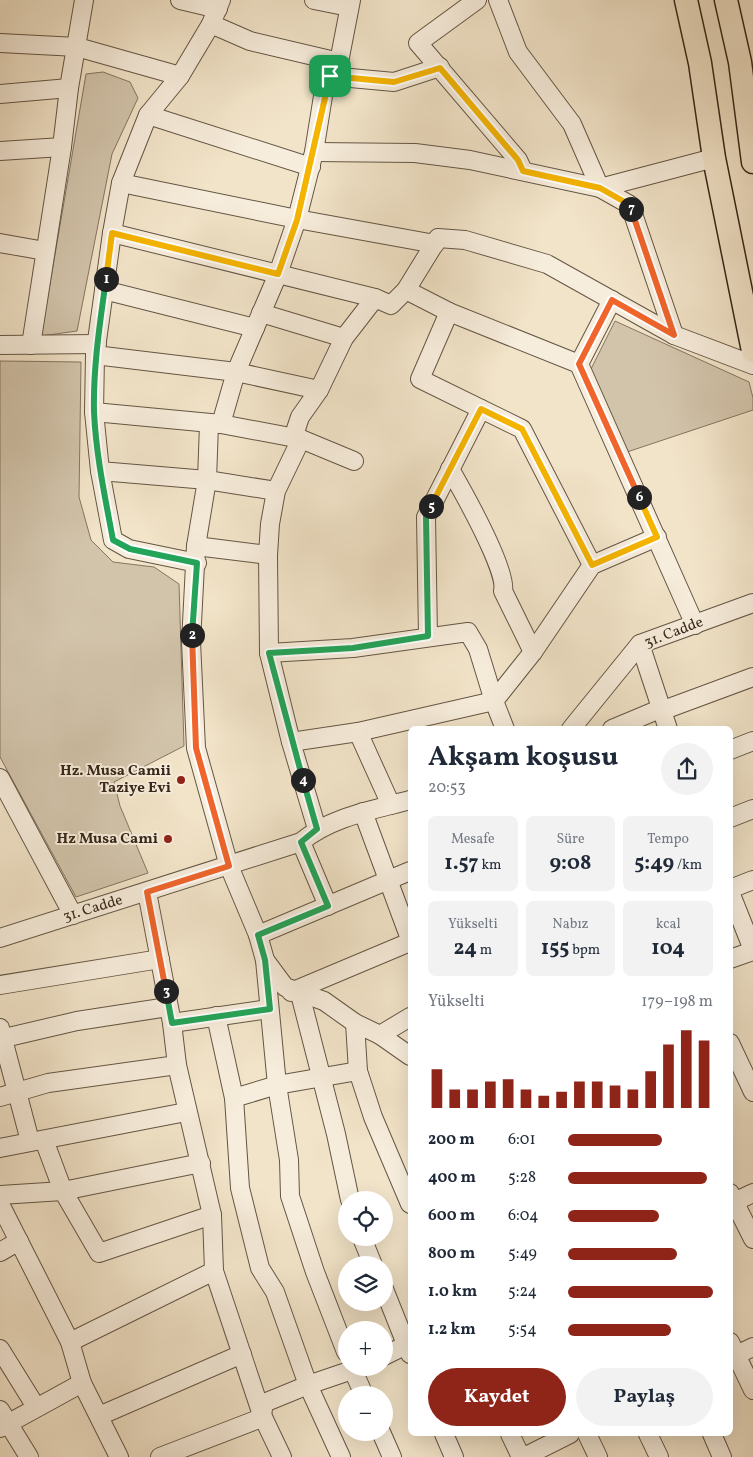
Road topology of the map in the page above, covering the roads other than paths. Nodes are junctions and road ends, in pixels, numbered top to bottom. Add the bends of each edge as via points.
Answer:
1 (84, 0) edge
2 (180, 0) edge
3 (314, 0) edge
4 (477, 0) edge
5 (498, 0) edge
6 (686, 0) edge
7 (726, 0) edge
8 (350, 3) edge
9 (217, 11) edge
10 (0, 43) edge
11 (77, 47) junction
12 (440, 68) junction
13 (334, 69) junction
14 (180, 76) junction
15 (69, 88) junction
16 (0, 94) edge
17 (148, 115) junction
18 (62, 147) junction
19 (0, 151) edge
20 (714, 158) junction
21 (312, 159) junction
22 (753, 162) edge
23 (523, 171) junction
24 (121, 183) junction
25 (600, 188) junction
26 (297, 220) junction
27 (112, 233) junction
28 (0, 243) edge
29 (435, 244) junction
30 (45, 251) junction
31 (278, 274) junction
32 (104, 290) junction
33 (406, 290) junction
34 (374, 298) junction
35 (612, 300) junction
36 (449, 312) junction
37 (258, 320) junction
38 (674, 335) junction
39 (344, 338) junction
40 (31, 345) junction
41 (0, 346) edge
42 (96, 349) junction
43 (753, 351) edge
44 (579, 364) junction
45 (753, 365) edge
46 (236, 372) junction
47 (319, 390) junction
48 (481, 409) junction
49 (94, 412) junction
50 (215, 424) junction
51 (297, 438) junction
52 (354, 461) dead end
53 (450, 469) junction
54 (100, 471) junction
55 (207, 480) junction
56 (276, 491) junction
57 (657, 537) junction
58 (196, 554) junction
59 (268, 555) junction
60 (592, 565) junction
61 (753, 603) edge
62 (694, 625) junction
63 (428, 636) junction
64 (640, 644) junction
65 (533, 652) junction
66 (269, 653) junction
67 (753, 677) edge
68 (494, 701) junction
69 (661, 711) junction
70 (504, 726) edge
71 (573, 726) edge
72 (619, 726) edge
73 (667, 726) edge
74 (358, 732) junction
75 (753, 741) edge
76 (292, 742) junction
77 (733, 749) edge
78 (0, 778) edge
79 (408, 801) edge
80 (391, 805) junction
81 (753, 809) edge
82 (363, 812) junction
83 (733, 817) edge
84 (317, 829) junction
85 (301, 842) junction
86 (229, 866) junction
87 (408, 872) edge
88 (388, 879) junction
89 (753, 880) edge
90 (733, 889) edge
91 (147, 892) junction
92 (733, 898) edge
93 (328, 906) junction
94 (73, 916) junction
95 (408, 934) edge
96 (258, 935) junction
97 (0, 938) edge
98 (408, 941) edge
99 (753, 951) edge
100 (733, 958) edge
101 (160, 959) junction
102 (265, 960) junction
103 (0, 985) edge
104 (296, 993) junction
105 (270, 1009) junction
106 (170, 1015) junction
107 (216, 1016) junction
108 (408, 1018) edge
109 (355, 1023) junction
110 (1, 1035) edge
111 (380, 1035) junction
112 (733, 1049) edge
113 (408, 1055) edge
114 (176, 1064) junction
115 (358, 1071) junction
116 (320, 1077) junction
117 (277, 1085) junction
118 (18, 1090) junction
119 (753, 1092) edge
120 (0, 1097) edge
121 (234, 1098) junction
122 (186, 1112) junction
123 (37, 1140) junction
124 (0, 1148) edge
125 (201, 1163) junction
126 (63, 1191) junction
127 (348, 1191) edge
128 (753, 1192) edge
129 (0, 1195) edge
130 (733, 1198) edge
131 (408, 1199) edge
132 (733, 1203) edge
133 (0, 1204) edge
134 (212, 1215) junction
135 (753, 1238) edge
136 (19, 1241) junction
137 (0, 1252) edge
138 (214, 1271) junction
139 (393, 1310) edge
140 (338, 1331) edge
141 (70, 1342) junction
142 (408, 1345) edge
143 (753, 1346) edge
144 (408, 1347) edge
145 (0, 1349) edge
146 (733, 1351) edge
147 (393, 1353) edge
148 (733, 1353) edge
149 (242, 1354) junction
150 (338, 1374) edge
151 (82, 1383) junction
152 (308, 1384) junction
153 (753, 1390) edge
154 (36, 1407) junction
155 (262, 1415) junction
156 (99, 1416) junction
157 (3, 1420) edge
158 (445, 1436) edge
159 (512, 1436) edge
160 (566, 1436) edge
161 (588, 1436) edge
162 (649, 1436) edge
163 (713, 1436) edge
164 (385, 1441) edge
165 (193, 1451) edge
166 (530, 1455) edge
167 (29, 1457) edge
168 (120, 1457) edge
169 (160, 1457) edge
170 (282, 1457) edge
171 (341, 1457) edge
172 (392, 1457) edge
173 (454, 1457) edge
174 (598, 1457) edge
175 (659, 1457) edge
176 (722, 1457) edge

1 - 11 street
2 - 9 street
3 - 8 street
4 - 12 street via 418,43
5 - 25 street via 518,52 572,124
6 - 20 main road via 700,63
7 - 22 main road via 740,62
8 - 13 street
9 - 13 street via 250,41
9 - 14 street
10 - 11 street
11 - 14 street
11 - 15 street
12 - 13 street via 394,82
12 - 23 street via 518,160
13 - 21 street via 323,96
14 - 17 street
15 - 16 street
15 - 18 street
17 - 21 street
17 - 24 street
18 - 19 street
18 - 30 street
20 - 25 street
20 - 43 main road
21 - 23 street via 415,153
21 - 26 street
23 - 25 street
24 - 26 street
24 - 27 street
25 - 38 street via 630,205
26 - 29 street
26 - 31 street
27 - 31 street
27 - 32 street
28 - 30 street
29 - 33 street
29 - 35 street via 438,238 465,240 546,264
30 - 40 street
31 - 34 street
31 - 37 street
32 - 37 street
32 - 42 street
33 - 34 street via 391,305
33 - 36 street
34 - 39 street
35 - 38 street
35 - 44 street
36 - 44 street
36 - 48 street via 420,379
37 - 39 street
37 - 46 street
38 - 45 street
39 - 47 street
40 - 41 street
40 - 42 street
42 - 46 street
42 - 49 street
44 - 57 street
46 - 47 street
46 - 50 street
47 - 51 street via 300,417
48 - 53 street
48 - 60 street via 522,429
49 - 50 street
49 - 54 street
50 - 51 street
50 - 55 street
51 - 52 street
51 - 56 street
53 - 63 street via 426,517
53 - 65 street via 499,568 505,584 503,591
54 - 55 street
54 - 58 street via 113,540 130,549
55 - 56 street
55 - 58 street
56 - 59 street
57 - 60 street
57 - 62 street
58 - 59 street
58 - 86 street via 191,642 196,748
59 - 66 street
60 - 65 street
61 - 62 street, 31. Cadde
62 - 64 street, 31. Cadde
63 - 66 street via 353,648
63 - 68 street via 468,632 478,649
64 - 69 street
64 - 71 street, 31. Cadde
65 - 68 street
66 - 76 street
67 - 69 street
68 - 70 street
68 - 74 street
69 - 72 street
69 - 73 street
74 - 76 street
74 - 80 street
75 - 77 street
76 - 84 street
78 - 94 street
79 - 80 street, 31. Cadde
80 - 82 street, 31. Cadde
81 - 83 street
82 - 84 street, 31. Cadde
82 - 88 street
84 - 85 street, 31. Cadde
85 - 86 street, 31. Cadde
85 - 93 street
86 - 91 street, 31. Cadde
86 - 96 street
87 - 88 street
88 - 93 street
88 - 95 street
89 - 90 street
91 - 94 street, 31. Cadde
91 - 101 street
92 - 99 street
93 - 96 street
94 - 97 street, 31. Cadde
96 - 102 street
98 - 104 street
99 - 100 street
101 - 103 street
101 - 106 street
102 - 104 street via 284,988
102 - 105 street
104 - 109 street via 324,1001
104 - 116 street
105 - 107 street
105 - 117 street
106 - 107 street
106 - 110 street via 77,1021
106 - 114 street
107 - 121 street
108 - 111 street
109 - 111 street
109 - 115 street
110 - 118 street
111 - 113 street
112 - 119 street
114 - 118 street
114 - 122 street
115 - 116 street
115 - 131 street via 373,1117
116 - 117 street
116 - 127 street
117 - 121 street
117 - 140 street via 289,1160 290,1196
118 - 120 street
118 - 123 street
121 - 152 street via 240,1188 260,1268 275,1292
122 - 123 street
122 - 125 street
123 - 124 street
123 - 126 street
125 - 126 street
125 - 134 street
126 - 129 street
126 - 134 street via 99,1253
128 - 130 street
132 - 135 street
133 - 136 street
134 - 138 street
136 - 137 street
136 - 141 street
138 - 141 street
138 - 149 street
139 - 142 street
141 - 151 street
143 - 146 street
144 - 147 street
145 - 154 street
148 - 153 street
149 - 155 street
149 - 156 street
150 - 152 street
151 - 154 street
151 - 156 street
152 - 155 street via 264,1403
152 - 171 street
154 - 157 street
155 - 165 street
155 - 170 street
156 - 168 street
157 - 167 street
158 - 173 street
159 - 166 street
160 - 166 street
161 - 174 street
162 - 175 street
163 - 176 street
164 - 172 street
165 - 169 street

